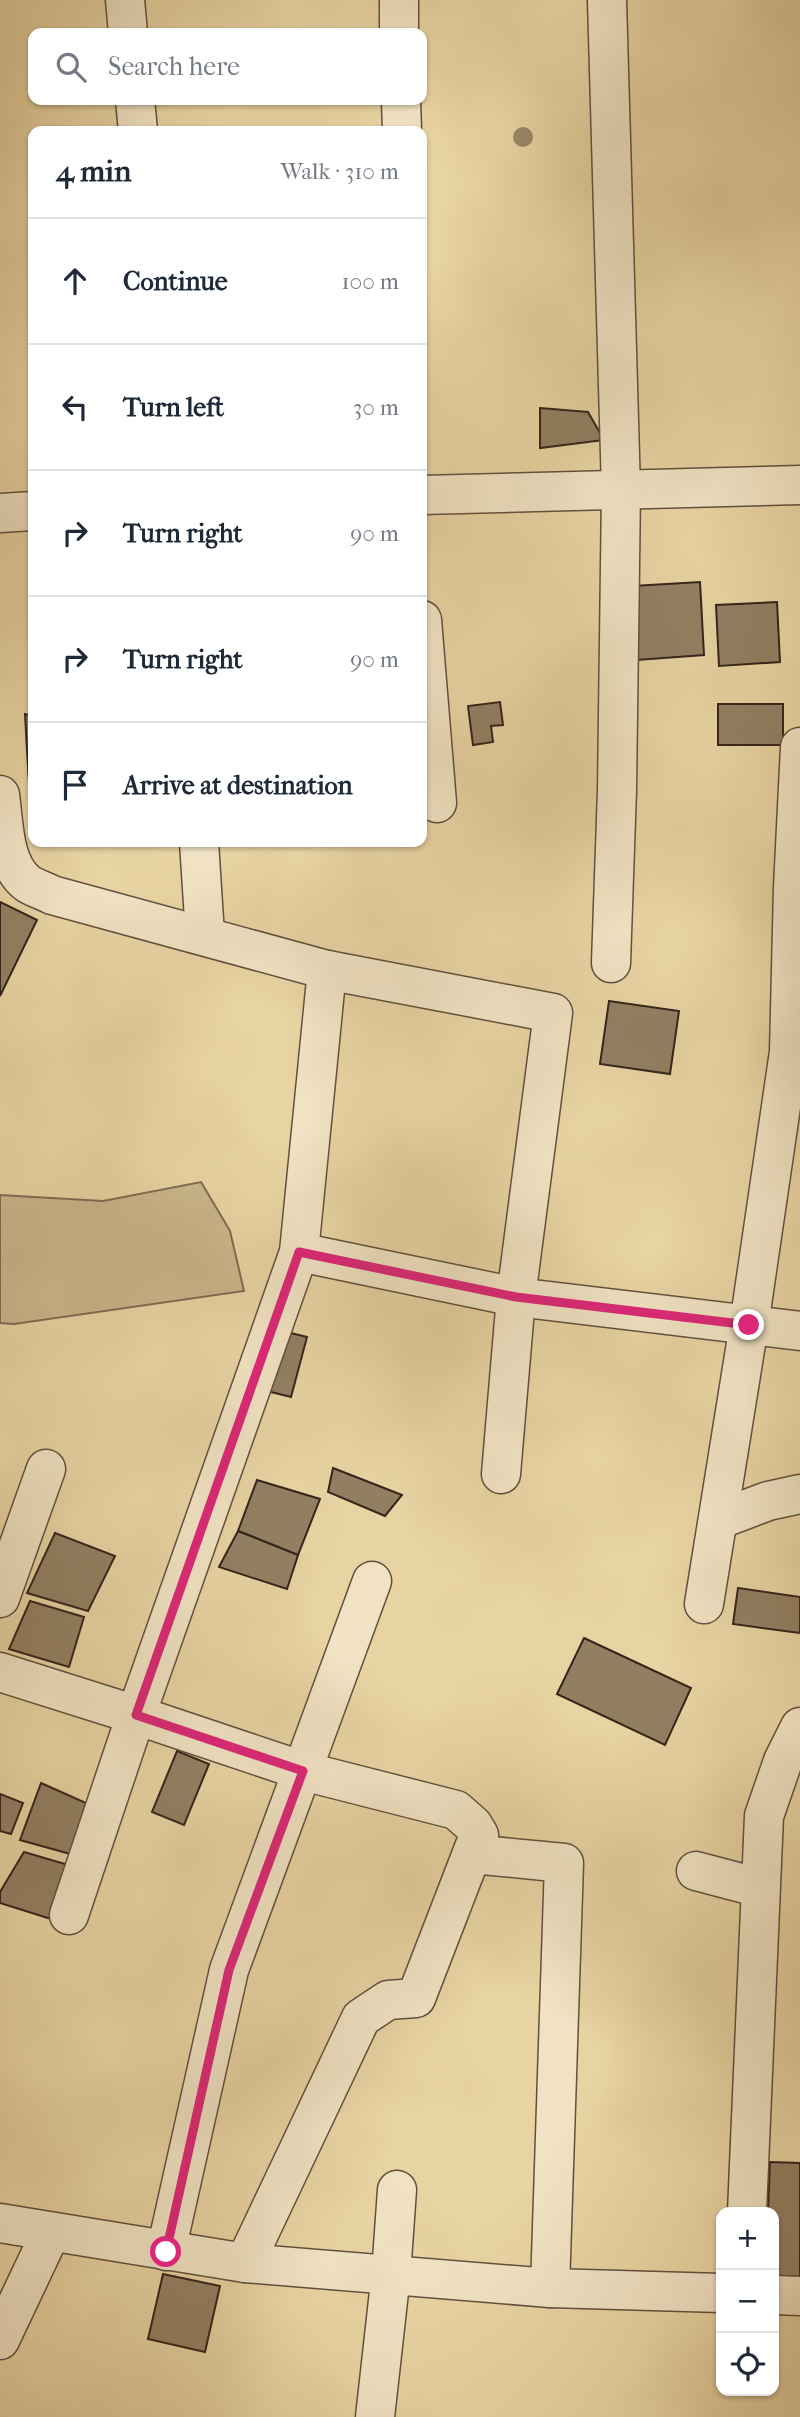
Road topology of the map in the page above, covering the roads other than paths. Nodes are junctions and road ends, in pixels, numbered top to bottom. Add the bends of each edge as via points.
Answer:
1 (125, 0) edge
2 (399, 0) edge
3 (607, 0) edge
4 (128, 28) edge
5 (399, 28) edge
6 (135, 105) edge
7 (401, 105) edge
8 (138, 126) edge
9 (402, 126) edge
10 (800, 485) edge
11 (621, 490) junction
12 (427, 495) edge
13 (28, 511) edge
14 (0, 513) edge
15 (427, 681) edge
16 (800, 747) edge
17 (0, 795) edge
18 (437, 803) dead end
19 (199, 847) edge
20 (205, 934) junction
21 (611, 963) dead end
22 (327, 970) junction
23 (299, 1252) junction
24 (516, 1297) junction
25 (749, 1325) junction
26 (800, 1331) edge
27 (46, 1469) dead end
28 (501, 1475) dead end
29 (800, 1493) edge
30 (718, 1520) junction
31 (372, 1581) dead end
32 (0, 1598) edge
33 (704, 1604) dead end
34 (0, 1672) edge
35 (136, 1715) junction
36 (800, 1727) edge
37 (303, 1771) junction
38 (472, 1854) junction
39 (696, 1871) dead end
40 (760, 1888) junction
41 (69, 1915) dead end
42 (397, 2190) dead end
43 (747, 2207) edge
44 (0, 2222) edge
45 (51, 2232) junction
46 (166, 2252) junction
47 (245, 2263) junction
48 (391, 2274) junction
49 (550, 2288) junction
50 (716, 2293) edge
51 (779, 2295) edge
52 (800, 2296) edge
53 (0, 2340) edge
54 (375, 2417) edge

1 - 4 street
2 - 5 street
3 - 11 street
6 - 8 street
7 - 9 street
10 - 11 street
11 - 12 street
11 - 21 street
13 - 14 street
15 - 18 street
16 - 25 street via 789,1052
17 - 20 street via 5,838 14,867 27,884 52,895
19 - 20 street
20 - 22 street
22 - 23 street
22 - 24 street via 554,1013
23 - 24 street
23 - 35 street
24 - 25 street
24 - 28 street
25 - 26 street
25 - 30 street
27 - 32 street
29 - 30 street
30 - 33 street
31 - 37 street
34 - 35 street
35 - 37 street
35 - 41 street
36 - 40 street via 764,1816
37 - 38 street via 456,1810 479,1835
37 - 46 street via 229,1970
38 - 47 street via 415,1998 388,2000 362,2018
38 - 49 street via 564,1863
39 - 40 street
40 - 43 street
42 - 48 street
44 - 45 street
45 - 46 street
45 - 53 street
46 - 47 street
47 - 48 street
48 - 49 street
48 - 54 street
49 - 50 street
51 - 52 street

